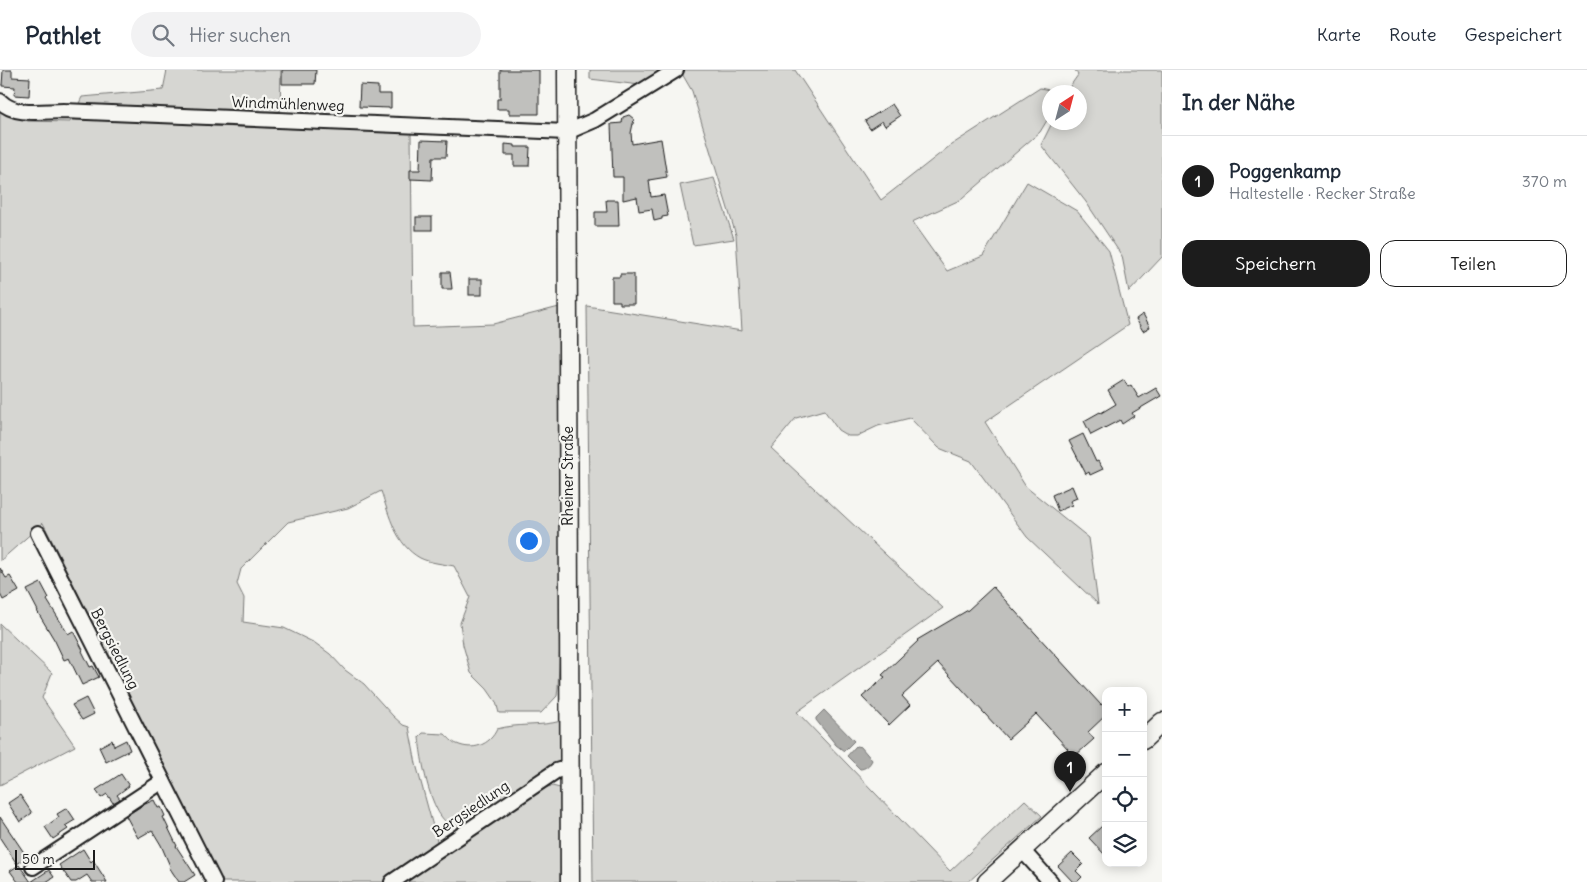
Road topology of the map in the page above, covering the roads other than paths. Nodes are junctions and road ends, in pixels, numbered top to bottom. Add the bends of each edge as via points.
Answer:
1 (566, 70) edge
2 (676, 70) edge
3 (2, 107) edge
4 (567, 132) junction
5 (38, 532) dead end
6 (1162, 722) edge
7 (1147, 736) edge
8 (569, 767) junction
9 (1103, 777) edge
10 (164, 781) junction
11 (1022, 850) junction
12 (33, 867) dead end
13 (214, 882) edge
14 (392, 882) edge
15 (570, 882) edge
16 (987, 882) edge
17 (1051, 882) edge

1 - 4 main road, Rheiner Straße
2 - 4 street via 595,120
3 - 4 street, Windmühlenweg via 24,112
4 - 8 main road, Rheiner Straße
5 - 10 street, Bergsiedlung
6 - 7 main road
8 - 14 street, Bergsiedlung via 556,771
8 - 15 main road, Rheiner Straße
9 - 11 main road
10 - 12 street
10 - 13 street, Bergsiedlung
11 - 16 main road
11 - 17 street

